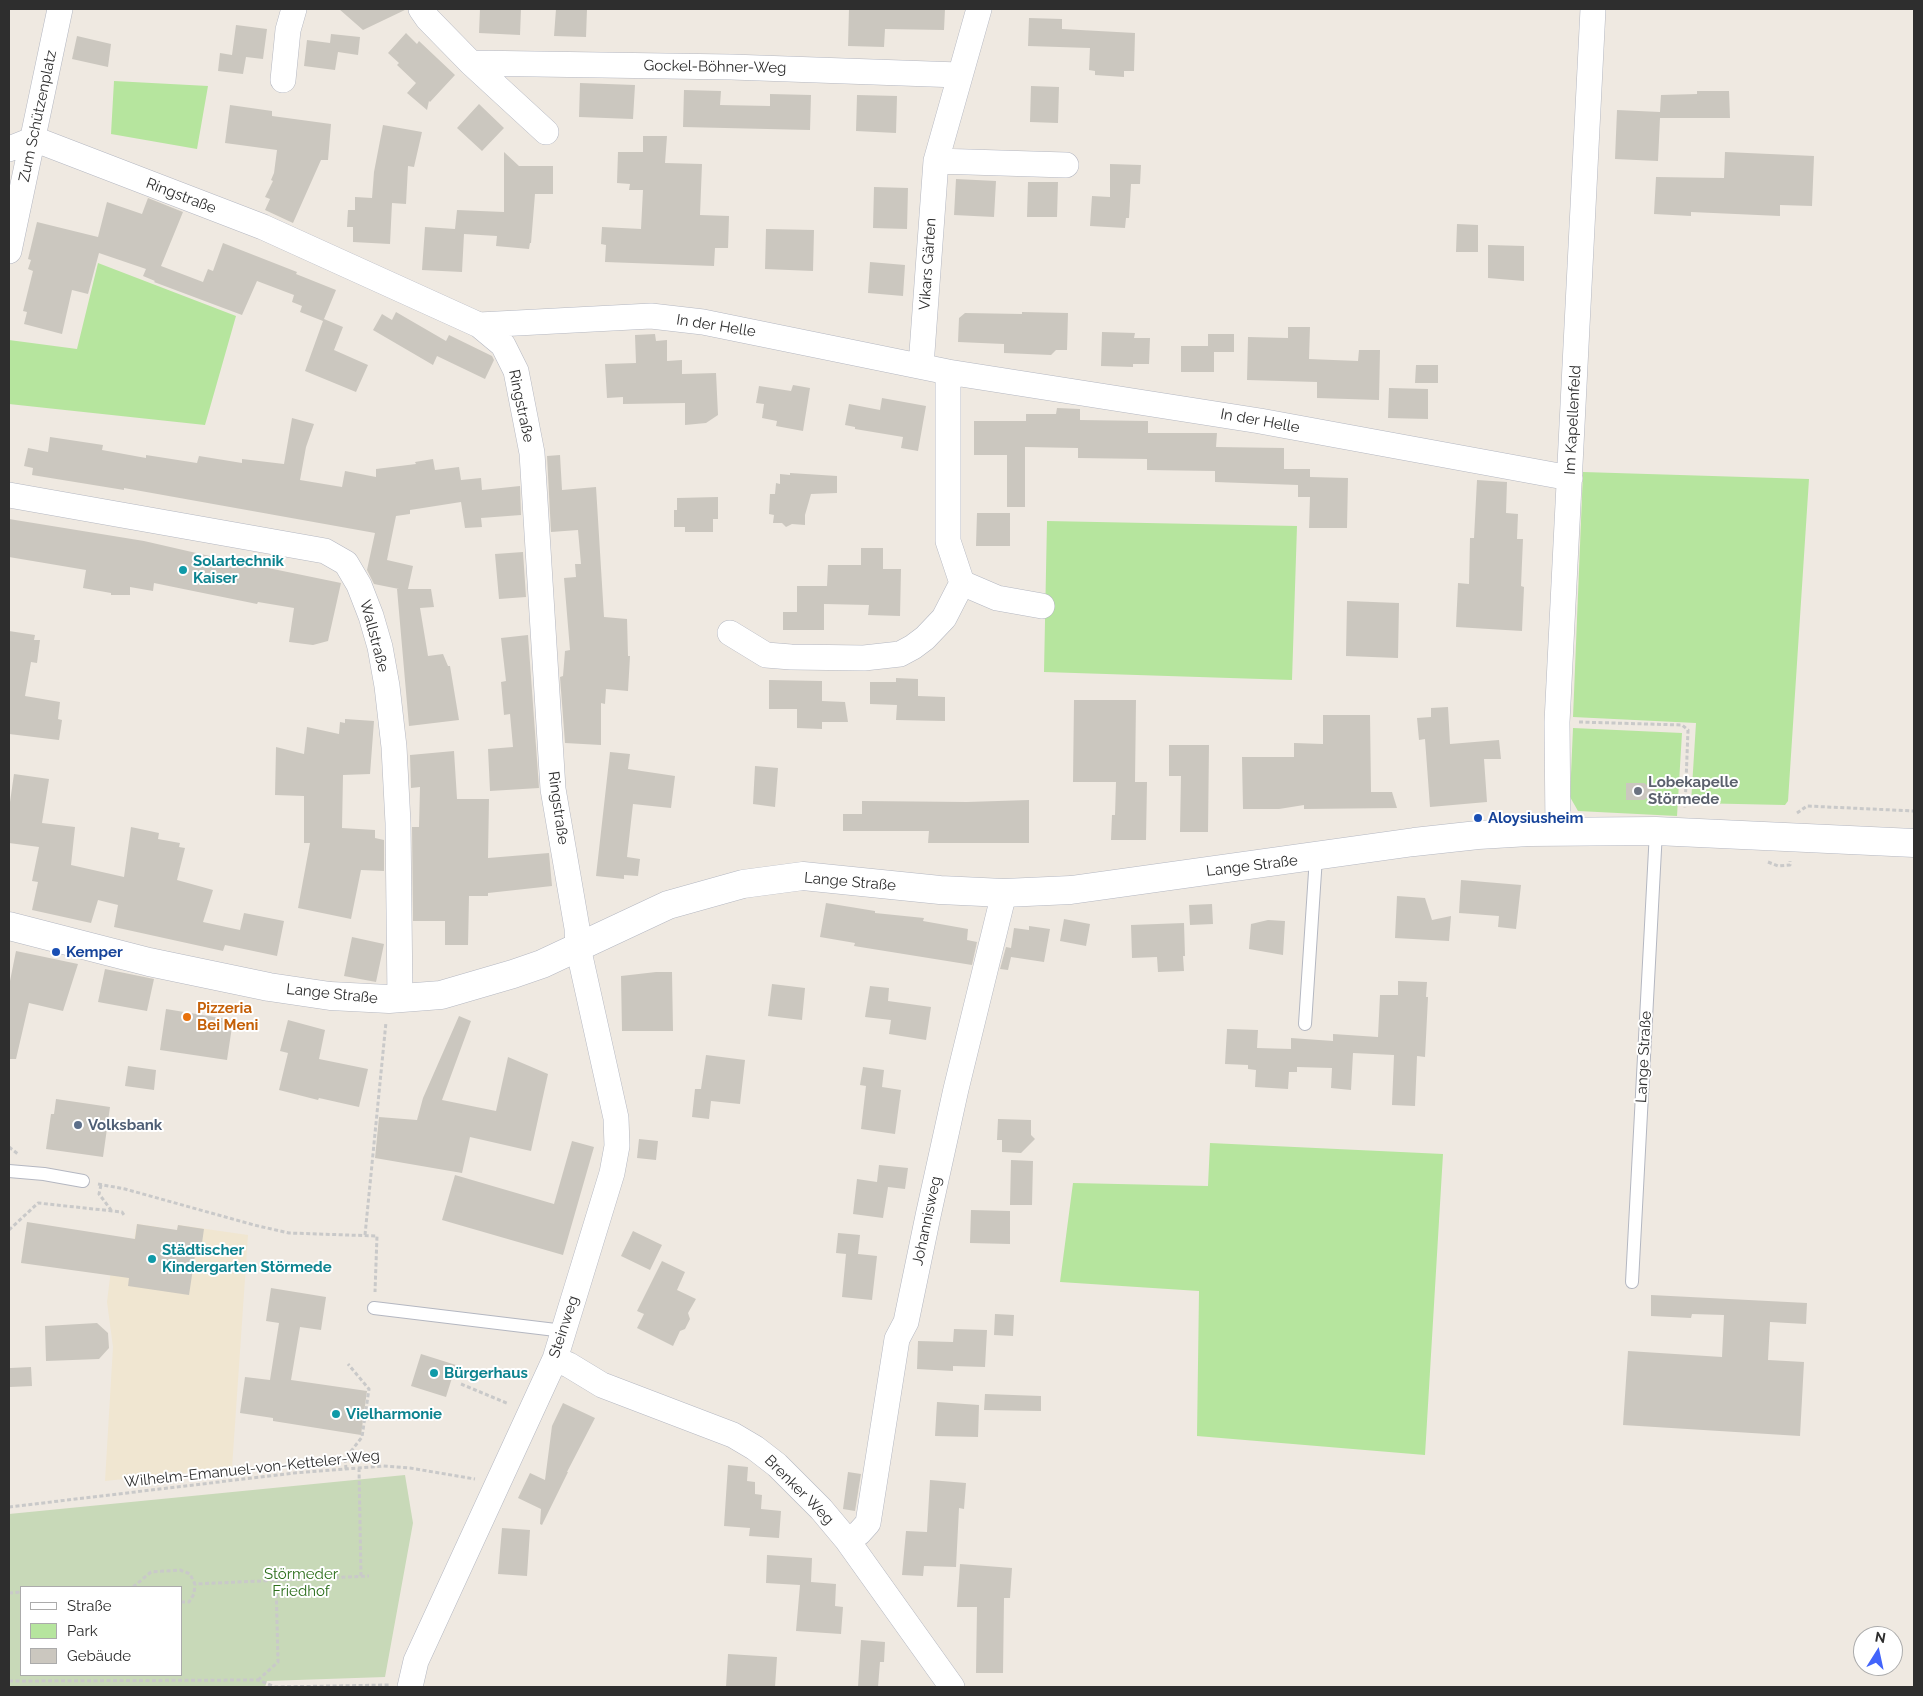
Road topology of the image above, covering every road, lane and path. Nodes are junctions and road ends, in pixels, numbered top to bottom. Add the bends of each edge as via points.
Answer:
1 (60, 9) edge
2 (294, 9) edge
3 (421, 9) edge
4 (979, 9) edge
5 (1593, 9) edge
6 (471, 63) junction
7 (959, 75) junction
8 (283, 80) dead end
9 (546, 132) dead end
10 (34, 139) junction
11 (9, 150) edge
12 (936, 161) junction
13 (1066, 165) dead end
14 (9, 251) edge
15 (479, 325) junction
16 (921, 366) junction
17 (948, 372) junction
18 (1570, 478) junction
19 (9, 495) edge
20 (962, 583) junction
21 (1042, 606) dead end
22 (730, 633) dead end
23 (1557, 722) junction
24 (1685, 809) dead end
25 (1914, 811) edge
26 (1793, 816) dead end
27 (1558, 831) junction
28 (1656, 831) junction
29 (1914, 843) edge
30 (1316, 857) junction
31 (1004, 893) junction
32 (9, 926) edge
33 (578, 947) junction
34 (394, 999) junction
35 (1306, 1024) dead end
36 (9, 1171) edge
37 (83, 1181) joint
38 (101, 1185) junction
39 (112, 1211) junction
40 (124, 1215) dead end
41 (10, 1230) edge
42 (365, 1235) junction
43 (1632, 1282) dead end
44 (374, 1308) joint
45 (564, 1331) junction
46 (555, 1359) junction
47 (348, 1364) dead end
48 (461, 1384) dead end
49 (530, 1412) junction
50 (359, 1468) junction
51 (346, 1469) junction
52 (496, 1486) junction
53 (9, 1507) edge
54 (848, 1540) junction
55 (369, 1576) dead end
56 (361, 1577) junction
57 (276, 1581) junction
58 (195, 1584) junction
59 (136, 1586) edge
60 (182, 1602) edge
61 (9, 1680) edge
62 (258, 1680) junction
63 (401, 1687) edge
64 (952, 1687) edge

1 - 10 street, Zum Schützenplatz
2 - 8 street via 288,30
3 - 6 street
4 - 7 street, Vikars Gärten
5 - 18 street, Im Kapellenfeld
6 - 7 street, Gockel-Böhner-Weg
6 - 9 street
7 - 12 street, Vikars Gärten
10 - 11 street
10 - 14 street, Zum Schützenplatz
10 - 15 street, Ringstraße via 263,227
12 - 13 street
12 - 16 street, Vikars Gärten
15 - 16 street, In der Helle via 651,316 703,322
15 - 33 street, Ringstraße via 503,345 516,371 532,452 553,790
16 - 17 street, In der Helle
17 - 18 street, In der Helle via 1260,421
17 - 20 street via 948,541
18 - 23 street, Im Kapellenfeld
19 - 34 street, Wallstraße via 324,551 346,563 359,585 380,647 394,747 398,824
20 - 21 street via 997,598
20 - 22 street via 944,618 924,638 900,654 864,658 766,655
23 - 24 path via 1682,725 1688,730
23 - 27 street, Im Kapellenfeld
25 - 26 path via 1807,806
27 - 28 main road, Lange Straße
27 - 30 main road, Lange Straße via 1478,835
28 - 29 main road, Lange Straße
28 - 43 lane, Lange Straße
30 - 31 main road, Lange Straße via 1071,890
30 - 35 lane
31 - 33 main road, Lange Straße via 804,876 743,884 668,905
31 - 54 street, Johannisweg via 950,1116 906,1322 897,1339 868,1523
32 - 34 main road, Lange Straße via 149,962 269,986 330,996
33 - 34 main road, Lange Straße via 542,964 488,982 441,995
33 - 45 street, Steinweg via 616,1118 617,1146 612,1173
34 - 42 path via 381,1063
36 - 37 lane
37 - 38 path
38 - 39 path via 99,1194
38 - 42 path via 289,1232
39 - 40 path
39 - 41 path via 38,1203
42 - 44 path via 376,1236
44 - 45 lane
45 - 46 street, Steinweg
46 - 49 street, Steinweg
46 - 54 street, Brenker Weg via 602,1384 748,1443 776,1465
47 - 51 path via 369,1389 362,1437 345,1459
48 - 49 path
49 - 52 street, Steinweg
50 - 51 path, Wilhelm-Emanuel-von-Ketteler-Weg
50 - 52 path, Wilhelm-Emanuel-von-Ketteler-Weg via 410,1468 454,1474
50 - 56 path
51 - 53 path, Wilhelm-Emanuel-von-Ketteler-Weg
52 - 63 street, Steinweg
54 - 64 street, Brenker Weg
55 - 56 path
56 - 57 path
57 - 58 path
57 - 62 path via 278,1662
58 - 59 path via 190,1574 180,1570 151,1572
58 - 60 path via 189,1602
61 - 62 path
62 - 63 path via 275,1687

